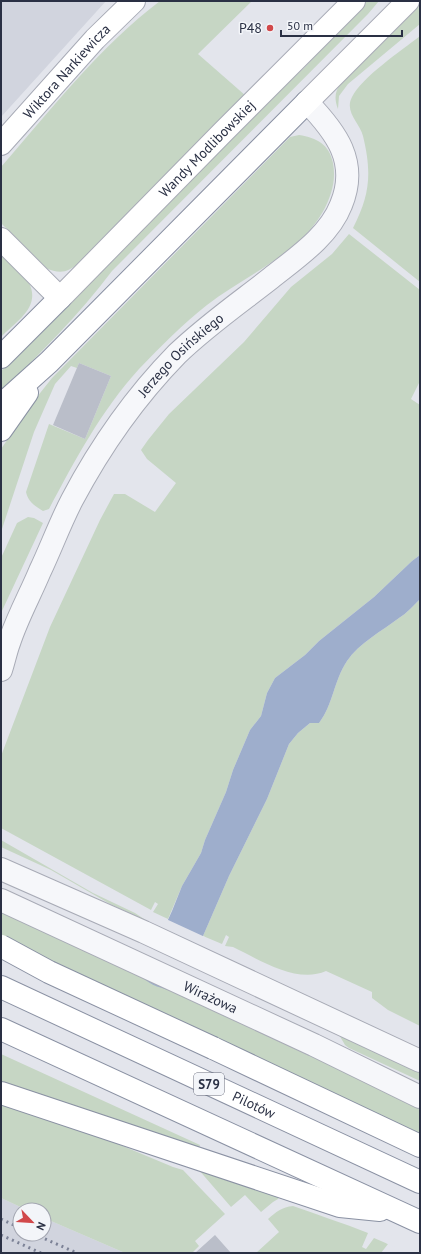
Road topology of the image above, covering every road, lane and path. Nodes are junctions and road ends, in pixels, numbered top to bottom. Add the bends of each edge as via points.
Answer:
1 (134, 1) edge
2 (354, 1) edge
3 (386, 1) edge
4 (408, 1) edge
5 (380, 29) junction
6 (307, 102) junction
7 (1, 144) edge
8 (1, 239) edge
9 (60, 298) junction
10 (1, 357) edge
11 (49, 362) junction
12 (1, 405) edge
13 (1, 430) edge
14 (5, 646) edge
15 (1, 670) edge
16 (1, 869) edge
17 (1, 900) edge
18 (1, 946) edge
19 (1, 988) edge
20 (1, 1029) edge
21 (420, 1061) edge
22 (1, 1093) edge
23 (420, 1097) edge
24 (420, 1146) edge
25 (419, 1181) edge
26 (396, 1211) junction
27 (420, 1222) edge

1 - 7 main road, Wiktora Narkiewicza via 95,39
2 - 9 main road, Wandy Modlibowskiej
3 - 5 main road
4 - 5 main road
5 - 6 main road
6 - 11 main road
6 - 14 street, Jerzego Osińskiego via 325,121 341,144 345,155 346,191 338,213 304,252 210,325 178,354 135,402 100,453 72,502
8 - 9 main road
9 - 10 main road, Wandy Modlibowskiej
11 - 12 main road
11 - 13 main road
14 - 15 street, Jerzego Osińskiego
16 - 21 street via 144,932
17 - 23 street, Wirażowa via 132,959
18 - 24 main road, bridge via 49,972
19 - 25 main road, Pilotów / S79
20 - 26 main road, S79
22 - 26 main road via 340,1206
26 - 27 main road, S79

